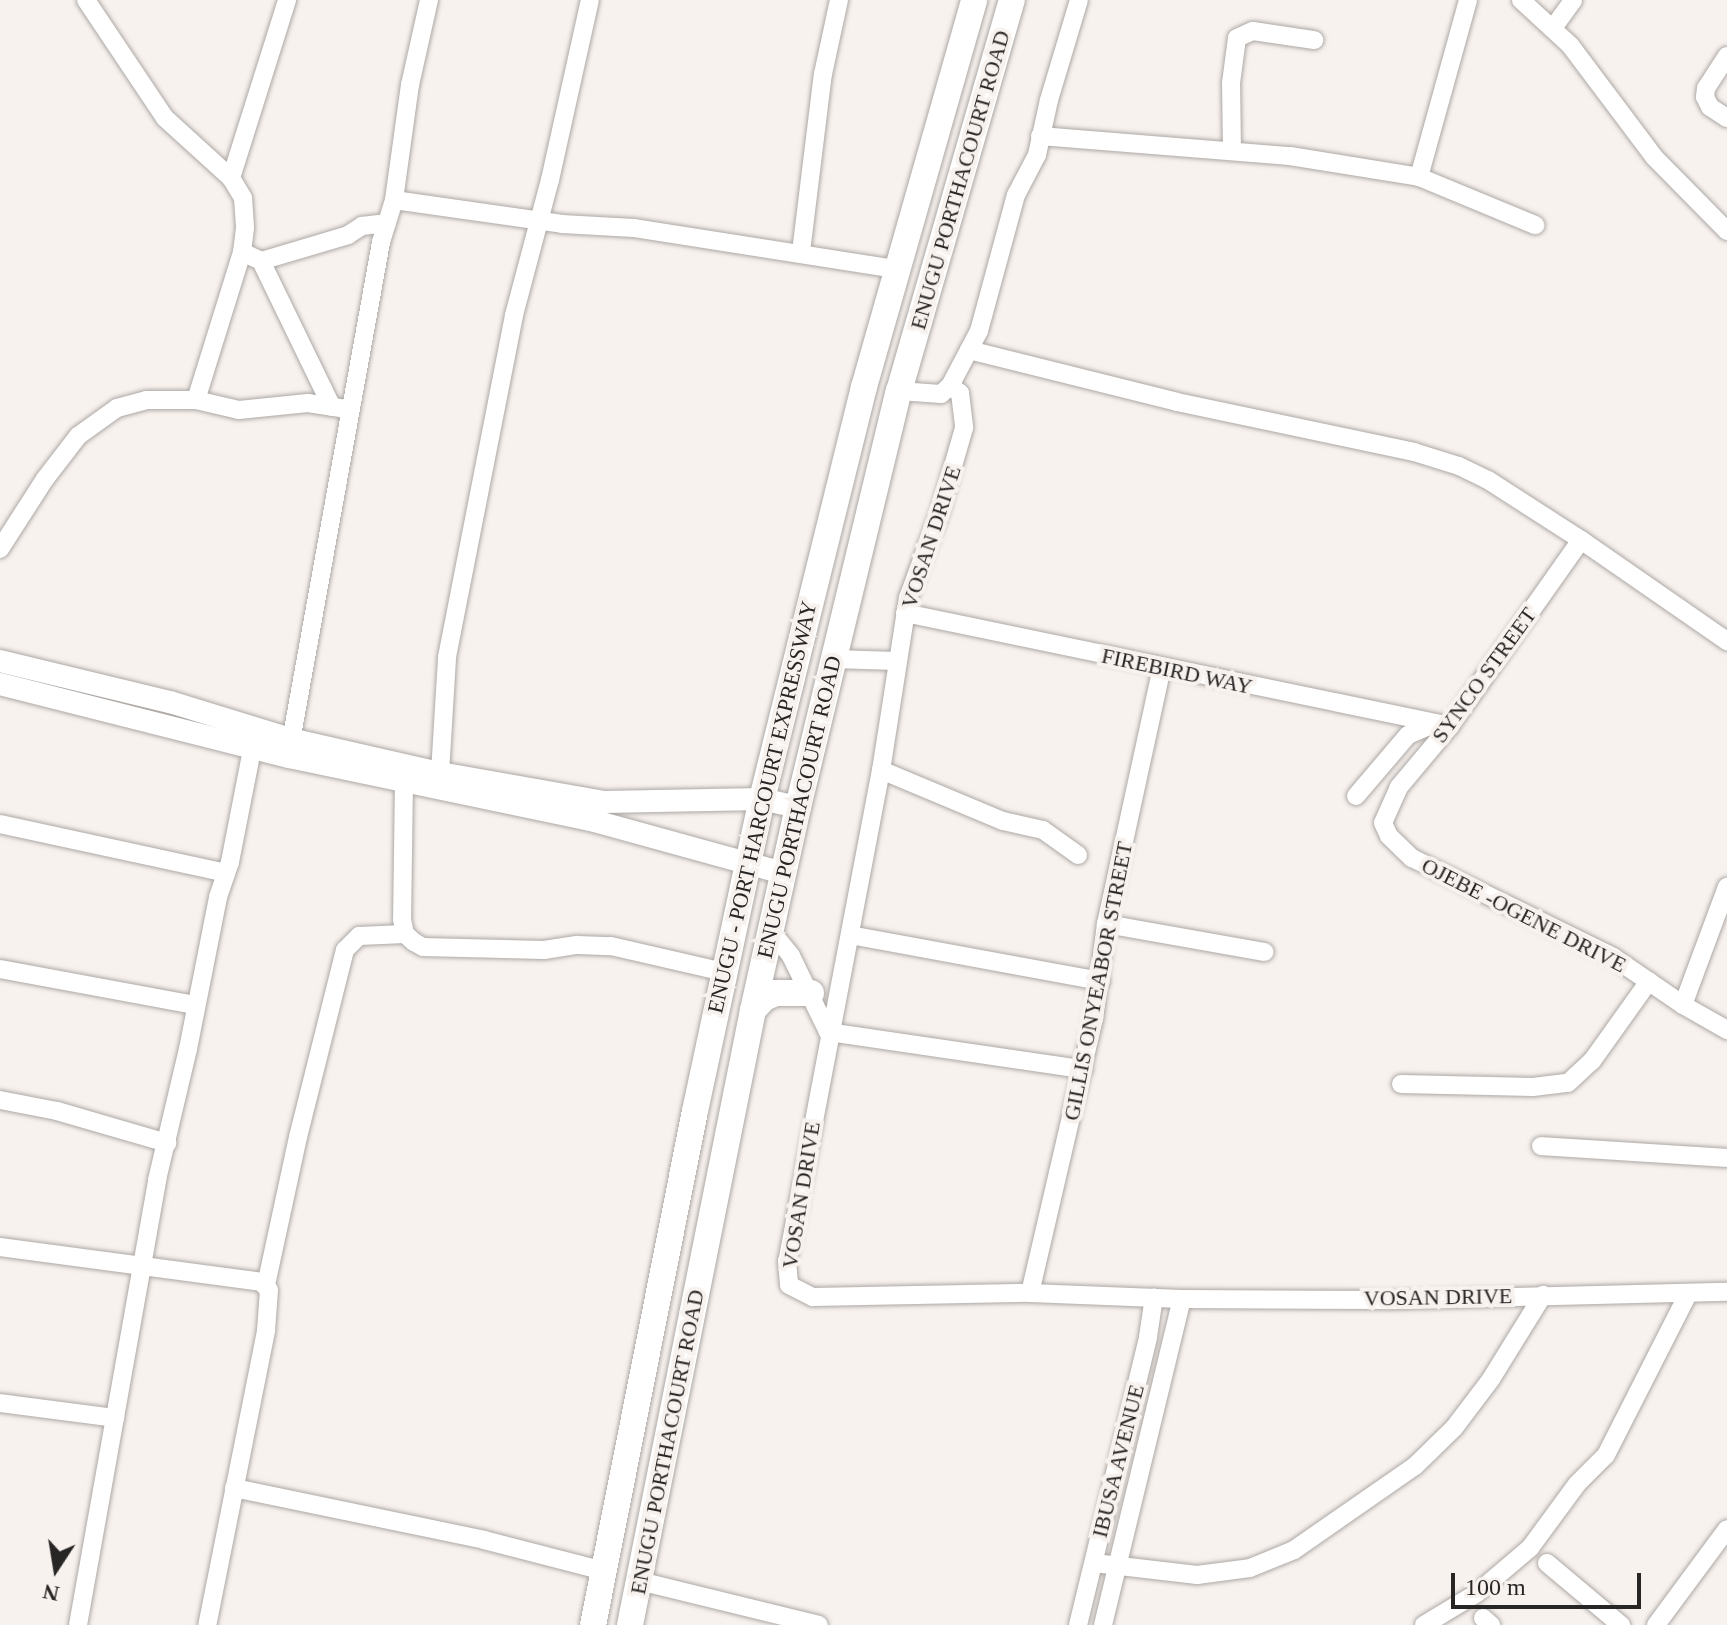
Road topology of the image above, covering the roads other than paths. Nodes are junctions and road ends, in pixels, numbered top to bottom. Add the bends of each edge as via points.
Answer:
1 (86, 0) edge
2 (287, 0) edge
3 (429, 0) edge
4 (590, 0) edge
5 (839, 0) edge
6 (974, 0) edge
7 (1012, 0) edge
8 (1079, 0) edge
9 (1468, 0) edge
10 (1521, 0) edge
11 (1573, 0) edge
12 (1553, 28) junction
13 (1314, 40) dead end
14 (1727, 56) edge
15 (1727, 118) edge
16 (1040, 136) junction
17 (1232, 151) junction
18 (1419, 177) junction
19 (231, 178) junction
20 (917, 197) junction
21 (394, 200) junction
22 (951, 208) junction
23 (537, 221) junction
24 (387, 223) junction
25 (1535, 225) dead end
26 (1727, 231) edge
27 (242, 252) junction
28 (801, 252) junction
29 (261, 261) junction
30 (897, 269) junction
31 (969, 350) junction
32 (950, 386) junction
33 (899, 391) junction
34 (196, 400) junction
35 (332, 407) junction
36 (351, 410) junction
37 (1581, 540) junction
38 (0, 549) edge
39 (905, 613) junction
40 (1727, 641) edge
41 (833, 659) junction
42 (0, 661) edge
43 (897, 661) junction
44 (1162, 668) junction
45 (0, 684) edge
46 (1442, 725) junction
47 (254, 738) junction
48 (289, 748) junction
49 (881, 770) junction
50 (440, 773) junction
51 (404, 781) junction
52 (1356, 796) dead end
53 (762, 799) junction
54 (798, 807) junction
55 (1386, 810) joint
56 (0, 824) edge
57 (1078, 855) dead end
58 (749, 865) junction
59 (226, 873) junction
60 (784, 873) junction
61 (1727, 887) edge
62 (1106, 924) junction
63 (771, 931) junction
64 (405, 934) junction
65 (850, 935) junction
66 (1265, 952) dead end
67 (0, 969) edge
68 (724, 972) junction
69 (1101, 981) junction
70 (1649, 981) junction
71 (811, 993) junction
72 (195, 1005) junction
73 (1683, 1005) junction
74 (753, 1010) junction
75 (1727, 1030) edge
76 (828, 1032) junction
77 (1083, 1069) junction
78 (1401, 1084) dead end
79 (0, 1100) edge
80 (167, 1143) junction
81 (1541, 1146) dead end
82 (1727, 1158) edge
83 (0, 1247) edge
84 (142, 1268) junction
85 (266, 1285) junction
86 (1727, 1292) edge
87 (1030, 1293) junction
88 (1688, 1294) junction
89 (1543, 1295) junction
90 (1154, 1297) junction
91 (1182, 1299) junction
92 (0, 1403) edge
93 (115, 1418) junction
94 (234, 1488) junction
95 (1727, 1529) edge
96 (1094, 1563) junction
97 (1547, 1563) dead end
98 (1117, 1568) junction
99 (604, 1571) junction
100 (639, 1581) junction
101 (78, 1625) edge
102 (207, 1625) edge
103 (593, 1625) edge
104 (630, 1625) edge
105 (819, 1625) edge
106 (1078, 1625) edge
107 (1103, 1625) edge
108 (1424, 1625) edge
109 (1621, 1625) edge
110 (1656, 1625) edge

1 - 19 street via 165,118
2 - 19 street
3 - 21 street via 410,85
4 - 23 street
5 - 28 street via 823,74
6 - 20 highway, ENUGU - PORT HARCOURT EXPRESSWAY
7 - 22 highway, ENUGU PORTHACOURT ROAD
8 - 16 street
9 - 18 street
10 - 12 street
11 - 12 street
12 - 26 street via 1654,157
13 - 17 street via 1253,31 1237,38 1231,83
14 - 15 street via 1705,97
16 - 17 street
16 - 31 street via 1037,155 1012,207 988,304
17 - 18 street
18 - 25 street
19 - 27 street via 243,198
20 - 22 highway
20 - 30 highway, ENUGU - PORT HARCOURT EXPRESSWAY
21 - 23 street
21 - 24 street
22 - 33 highway, ENUGU PORTHACOURT ROAD
23 - 28 street via 634,228
23 - 50 street via 447,657
24 - 29 street via 362,226
24 - 36 street
27 - 29 street
27 - 34 street
28 - 30 street
29 - 35 street
30 - 53 highway, ENUGU - PORT HARCOURT EXPRESSWAY
31 - 32 street
31 - 37 street via 1177,402 1414,452 1488,480
32 - 33 street via 941,394
32 - 39 street, VOSAN DRIVE via 960,393 965,418 961,443
33 - 41 highway, ENUGU PORTHACOURT ROAD
34 - 35 street via 239,410 308,403
34 - 38 street via 146,400 117,408 78,436
35 - 36 street
36 - 48 street
37 - 40 street
37 - 46 street, SYNCO STREET
39 - 43 street, VOSAN DRIVE
39 - 44 street, FIREBIRD WAY
41 - 43 street
41 - 54 highway, ENUGU PORTHACOURT ROAD
42 - 47 main road via 170,702
43 - 49 street, VOSAN DRIVE
44 - 46 street, FIREBIRD WAY
44 - 62 street, GILLIS ONYEABOR STREET
45 - 47 main road
46 - 52 street via 1408,735
46 - 55 street, SYNCO STREET
47 - 48 main road
47 - 59 street
48 - 50 main road
48 - 51 main road
49 - 57 street via 1003,821 1043,830
49 - 65 street, VOSAN DRIVE
50 - 53 main road via 604,802
51 - 58 main road via 591,820
51 - 64 street
53 - 54 main road
53 - 58 highway, ENUGU - PORT HARCOURT EXPRESSWAY
54 - 60 highway, ENUGU PORTHACOURT ROAD
55 - 70 street, OJEBE -OGENE DRIVE via 1383,823 1389,836 1412,858 1596,948
56 - 59 street
58 - 60 main road
58 - 68 highway, ENUGU - PORT HARCOURT EXPRESSWAY
59 - 72 street
60 - 63 highway, ENUGU PORTHACOURT ROAD
61 - 73 street
62 - 66 street
62 - 69 street, GILLIS ONYEABOR STREET
63 - 71 street
63 - 74 highway, ENUGU PORTHACOURT ROAD
64 - 68 street via 423,947 611,946
64 - 85 street via 359,936 345,950
65 - 69 street
65 - 76 street, VOSAN DRIVE
67 - 72 street
68 - 99 highway, ENUGU - PORT HARCOURT EXPRESSWAY
69 - 77 street, GILLIS ONYEABOR STREET
70 - 73 street, OJEBE -OGENE DRIVE
70 - 78 street via 1592,1061 1568,1083
71 - 74 highway via 776,993
71 - 76 street
72 - 80 street
73 - 75 street, OJEBE -OGENE DRIVE
74 - 100 highway, ENUGU PORTHACOURT ROAD
76 - 77 street
76 - 87 street, VOSAN DRIVE via 787,1261 789,1285 813,1297
77 - 87 street, GILLIS ONYEABOR STREET
79 - 80 street
80 - 84 street
81 - 82 street
83 - 84 street
84 - 85 street
84 - 93 street
85 - 94 street via 270,1309
86 - 88 street, VOSAN DRIVE
87 - 90 street, VOSAN DRIVE
88 - 89 street, VOSAN DRIVE
88 - 108 street via 1606,1455 1577,1484 1530,1548 1477,1593
89 - 91 street, VOSAN DRIVE
89 - 98 street via 1454,1428 1415,1466 1294,1550 1223,1573
90 - 91 street, VOSAN DRIVE
90 - 96 street, IBUSA AVENUE
91 - 98 street, IBUSA AVENUE
92 - 93 street
93 - 101 street
94 - 99 street
94 - 102 street
95 - 110 street
96 - 98 street
96 - 106 street, IBUSA AVENUE
97 - 109 street
98 - 107 street, IBUSA AVENUE
99 - 103 highway, ENUGU - PORT HARCOURT EXPRESSWAY
100 - 104 highway, ENUGU PORTHACOURT ROAD
100 - 105 street

